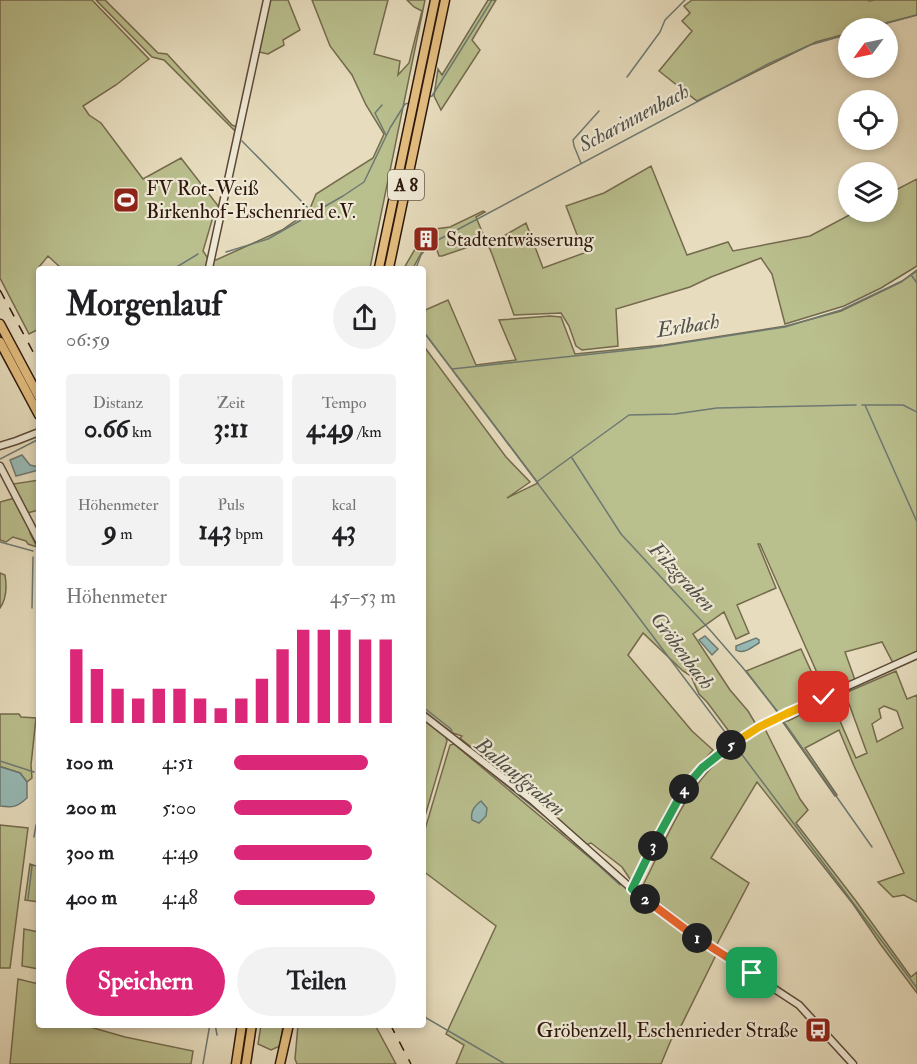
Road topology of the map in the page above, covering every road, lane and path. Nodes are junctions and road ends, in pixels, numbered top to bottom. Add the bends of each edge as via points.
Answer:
1 (267, 0) edge
2 (435, 0) edge
3 (445, 0) edge
4 (419, 100) junction
5 (209, 266) edge
6 (379, 266) edge
7 (389, 266) edge
8 (0, 324) edge
9 (0, 342) edge
10 (36, 391) edge
11 (36, 409) edge
12 (36, 433) edge
13 (0, 446) edge
14 (0, 466) edge
15 (36, 535) edge
16 (917, 655) edge
17 (426, 717) edge
18 (632, 889) junction
19 (241, 1028) edge
20 (251, 1028) edge
21 (288, 1028) edge
22 (236, 1064) edge
23 (246, 1064) edge
24 (280, 1064) edge
25 (853, 1064) edge

1 - 5 street
2 - 4 highway, A 8
3 - 4 highway, A 8
4 - 6 highway, A 8
4 - 7 highway, A 8
8 - 10 highway
9 - 11 highway
12 - 13 street
14 - 15 street
16 - 18 street via 779,717 721,752 686,785
17 - 18 street via 533,801
18 - 25 street via 799,1005
19 - 22 highway
20 - 23 highway
21 - 24 highway

